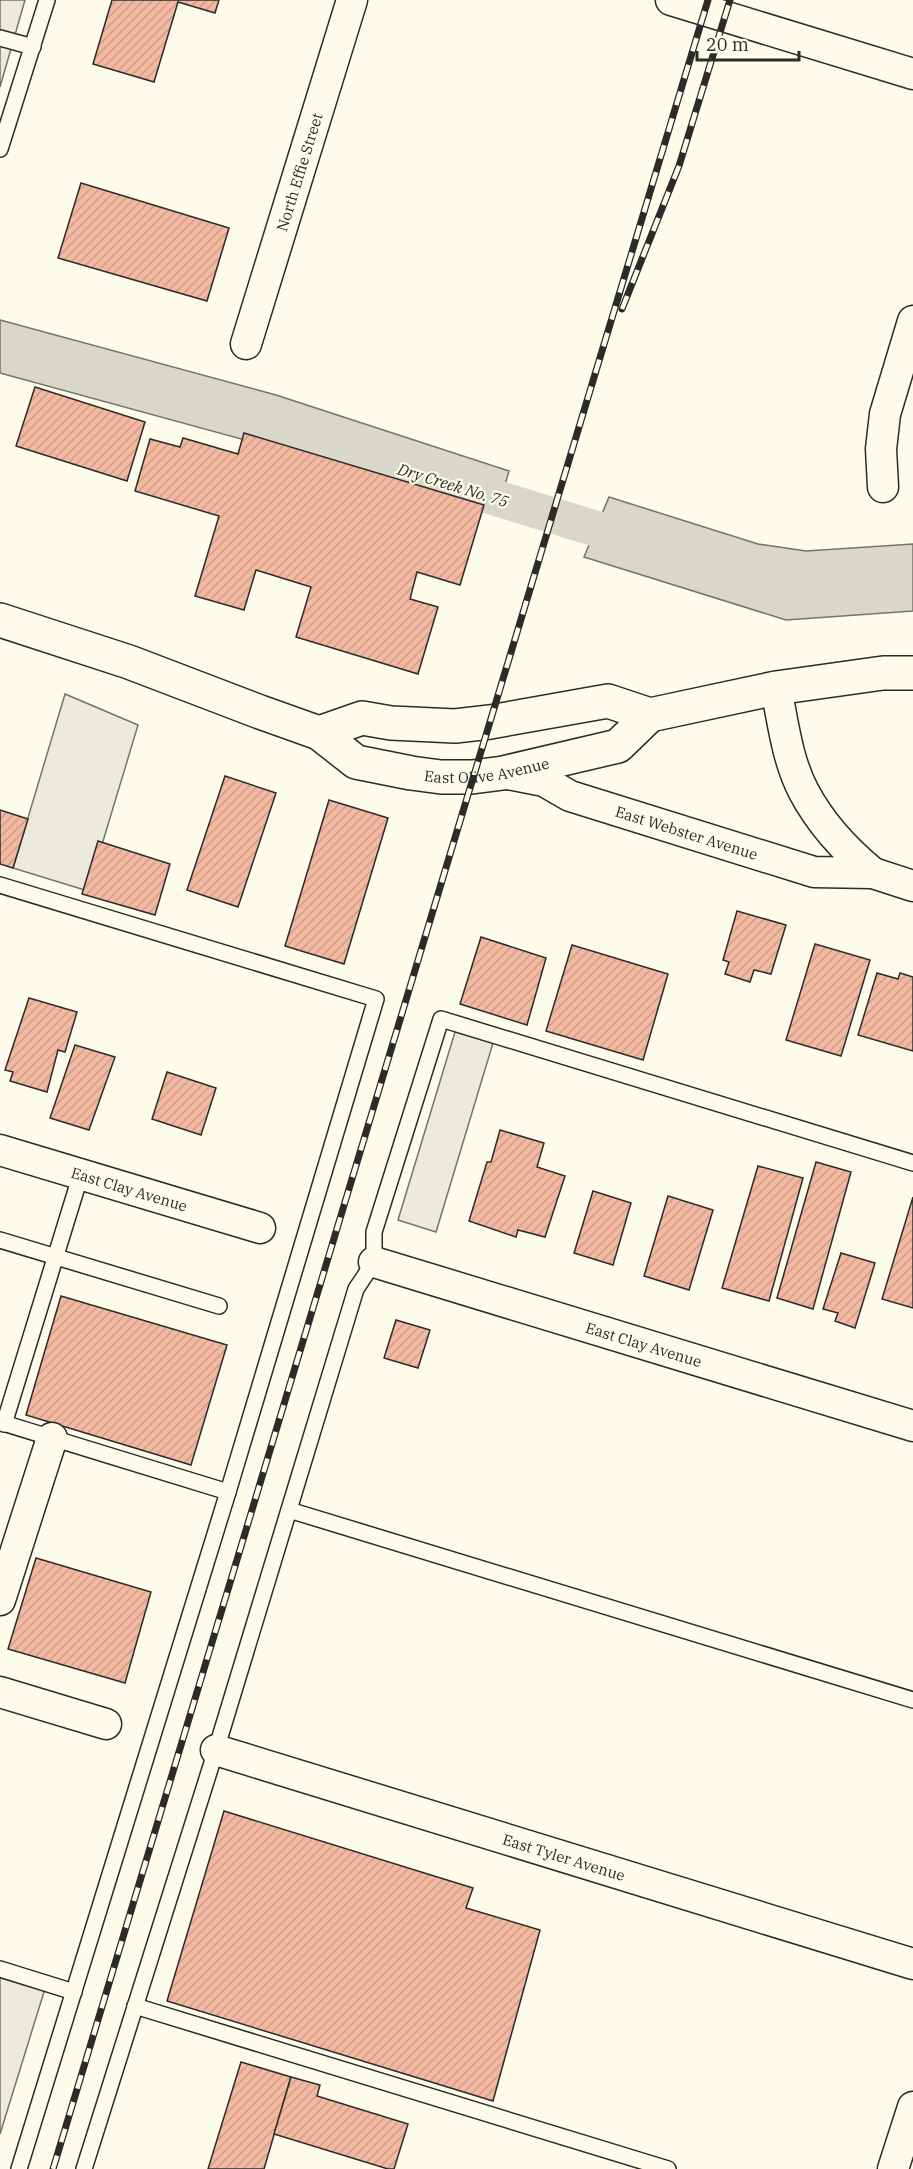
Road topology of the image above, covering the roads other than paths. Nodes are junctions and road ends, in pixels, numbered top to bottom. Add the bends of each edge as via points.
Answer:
1 (47, 0) edge
2 (352, 0) edge
3 (671, 0) edge
4 (0, 38) edge
5 (33, 47) junction
6 (912, 70) edge
7 (0, 149) edge
8 (913, 321) edge
9 (246, 344) dead end
10 (883, 487) dead end
11 (0, 620) edge
12 (913, 673) edge
13 (776, 688) junction
14 (650, 715) junction
15 (319, 733) junction
16 (503, 773) junction
17 (873, 873) junction
18 (0, 885) edge
19 (913, 886) edge
20 (0, 1150) edge
21 (913, 1163) edge
22 (81, 1174) junction
23 (260, 1228) dead end
24 (0, 1240) edge
25 (56, 1257) junction
26 (374, 1262) junction
27 (219, 1306) dead end
28 (2, 1423) edge
29 (913, 1426) edge
30 (52, 1438) junction
31 (228, 1492) junction
32 (289, 1510) junction
33 (0, 1600) edge
34 (0, 1692) edge
35 (913, 1700) edge
36 (106, 1724) dead end
37 (216, 1750) junction
38 (913, 1964) edge
39 (0, 1969) edge
40 (74, 1992) junction
41 (135, 2006) junction
42 (913, 2107) edge
43 (19, 2169) edge
44 (84, 2169) edge
45 (668, 2169) edge
46 (893, 2169) edge

1 - 5 lane
2 - 9 street, North Effie Street
3 - 6 street
4 - 5 lane
5 - 7 lane
8 - 10 street via 885,414 881,449
11 - 15 main road, East Olive Avenue via 129,662
12 - 13 main road via 883,673
13 - 14 main road
13 - 17 street, East Webster Avenue via 787,742 804,791 830,831
14 - 15 main road via 608,701 455,726 362,718
14 - 16 main road, East Olive Avenue via 618,746
15 - 16 main road, East Olive Avenue via 356,762 382,769 441,777
16 - 17 street, East Webster Avenue via 544,781 570,796 814,872
17 - 19 street, East Webster Avenue
18 - 31 lane via 376,999
20 - 22 street, East Clay Avenue
21 - 26 lane via 441,1019 374,1232
22 - 23 street, East Clay Avenue
22 - 25 lane
24 - 25 lane
25 - 27 lane
25 - 28 lane
26 - 29 street, East Clay Avenue
26 - 32 lane via 356,1288
28 - 30 lane
30 - 31 lane
30 - 33 street
31 - 40 lane
32 - 35 lane
32 - 37 lane
34 - 36 street
37 - 38 street, East Tyler Avenue
37 - 41 lane
39 - 40 lane
40 - 43 lane
41 - 44 lane
41 - 45 lane
42 - 46 street

